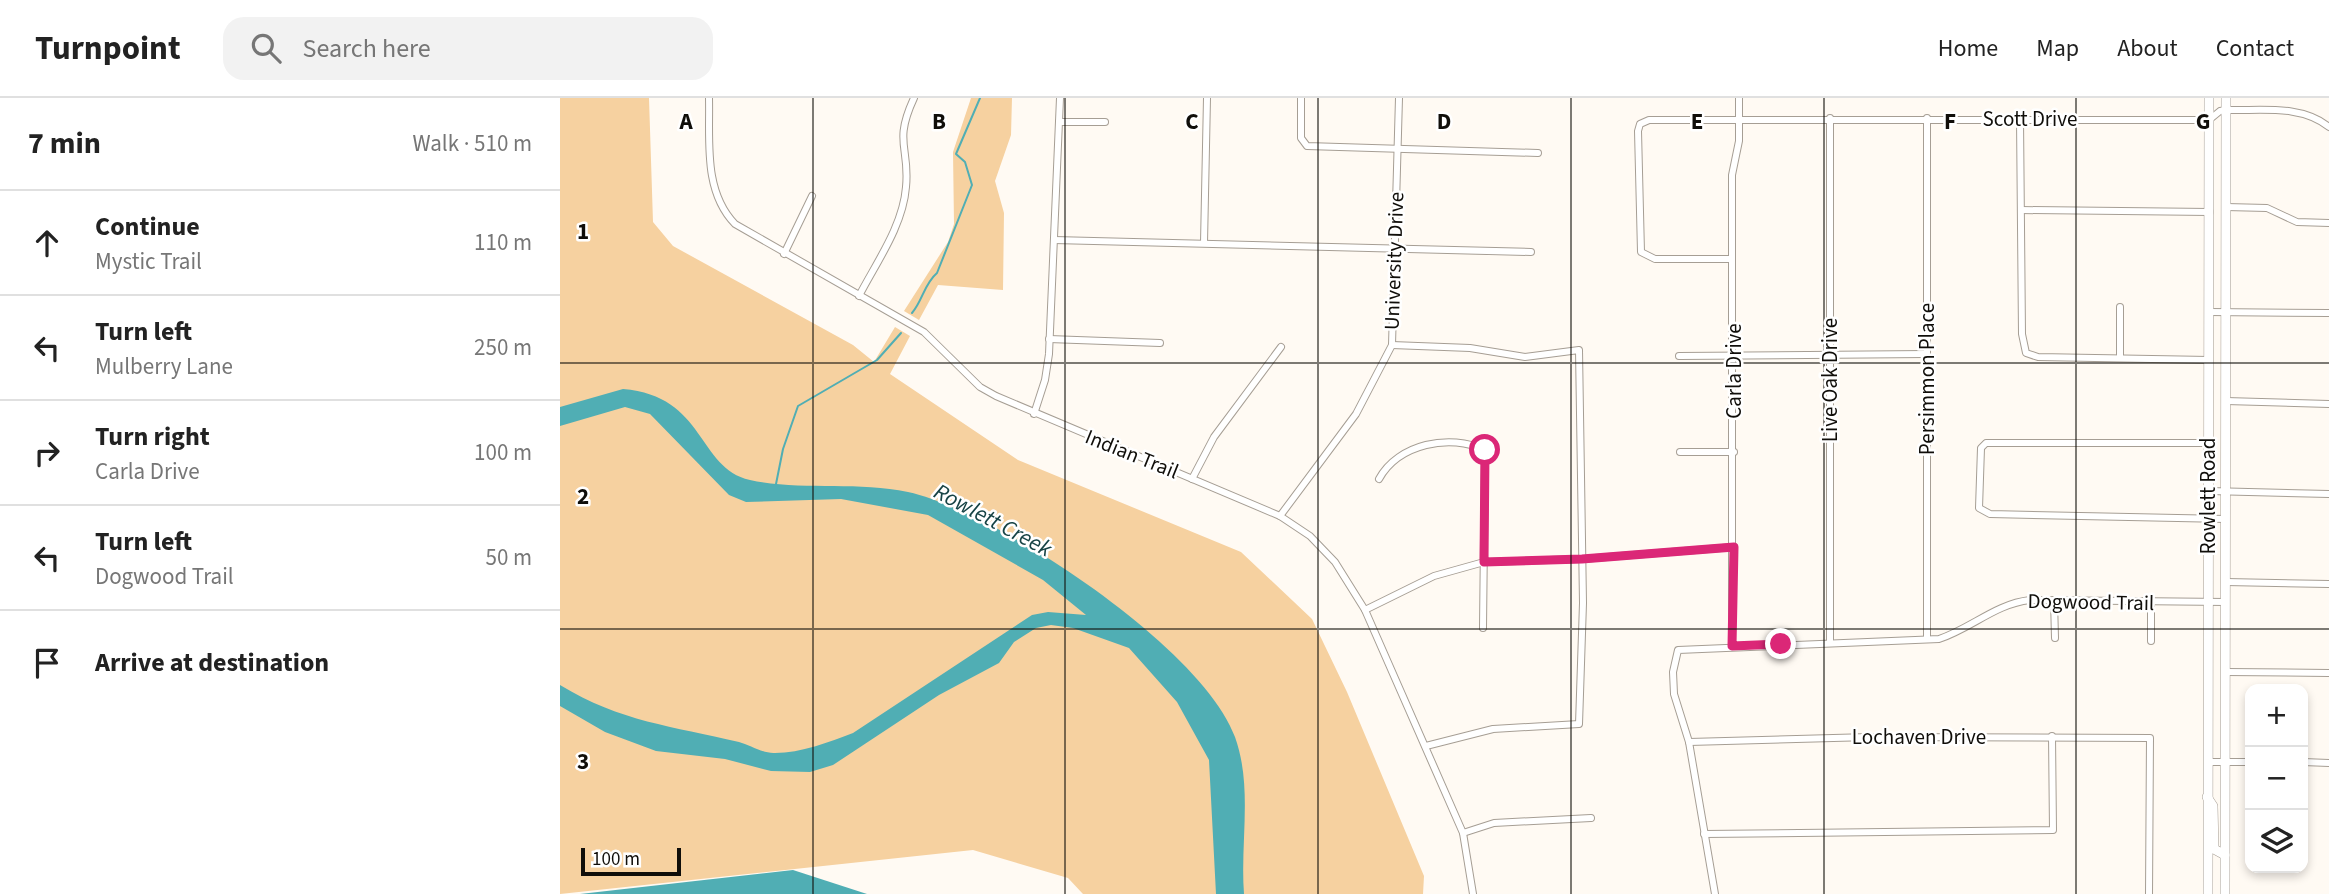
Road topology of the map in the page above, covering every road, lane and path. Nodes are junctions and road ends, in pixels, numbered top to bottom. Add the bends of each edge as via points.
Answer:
1 (709, 98) edge
2 (914, 98) edge
3 (1060, 98) edge
4 (1207, 98) edge
5 (1301, 98) edge
6 (1399, 98) edge
7 (1739, 98) edge
8 (2209, 98) edge
9 (2226, 98) edge
10 (2226, 110) junction
11 (1739, 117) junction
12 (1830, 118) junction
13 (1927, 118) junction
14 (2020, 119) junction
15 (2209, 120) junction
16 (1059, 122) junction
17 (1105, 122) dead end
18 (2329, 127) edge
19 (1397, 149) junction
20 (1538, 153) dead end
21 (812, 195) dead end
22 (2226, 207) junction
23 (2021, 210) junction
24 (2210, 212) junction
25 (2329, 223) edge
26 (1054, 240) junction
27 (1204, 243) junction
28 (1394, 249) junction
29 (1531, 252) dead end
30 (784, 254) junction
31 (1732, 259) junction
32 (859, 296) junction
33 (2120, 307) dead end
34 (2209, 312) junction
35 (2227, 312) junction
36 (2329, 313) edge
37 (1049, 340) junction
38 (1160, 343) dead end
39 (1392, 345) junction
40 (1281, 347) dead end
41 (1830, 354) junction
42 (1926, 354) junction
43 (1679, 356) dead end
44 (2120, 357) junction
45 (1734, 358) junction
46 (2209, 360) junction
47 (2226, 401) junction
48 (2329, 404) edge
49 (1034, 414) junction
50 (2208, 443) junction
51 (1680, 452) dead end
52 (1734, 452) junction
53 (1192, 479) junction
54 (1379, 479) dead end
55 (2209, 491) junction
56 (2226, 491) junction
57 (2329, 494) edge
58 (1280, 516) junction
59 (2209, 518) junction
60 (2226, 519) junction
61 (1734, 547) junction
62 (1582, 559) junction
63 (1484, 562) junction
64 (2226, 582) junction
65 (2329, 584) edge
66 (2054, 600) junction
67 (2151, 603) junction
68 (2208, 603) junction
69 (2226, 603) junction
70 (1365, 610) junction
71 (1483, 628) dead end
72 (2055, 638) dead end
73 (1927, 639) junction
74 (2151, 641) dead end
75 (1830, 643) junction
76 (1732, 646) junction
77 (2226, 672) junction
78 (2329, 673) edge
79 (2052, 736) junction
80 (1689, 742) junction
81 (1426, 746) junction
82 (2208, 762) junction
83 (2226, 762) junction
84 (2245, 762) edge
85 (2308, 762) edge
86 (2329, 762) edge
87 (2207, 797) junction
88 (1591, 818) dead end
89 (1463, 833) junction
90 (1704, 834) junction
91 (2225, 855) junction
92 (1473, 894) edge
93 (1714, 894) edge
94 (2149, 894) edge
95 (2208, 894) edge
96 (2225, 894) edge

1 - 30 street, Indian Trail via 711,164 719,203 735,224
2 - 32 street via 902,132 906,187 902,205
3 - 16 street
4 - 27 street
5 - 19 street via 1301,138 1307,146
6 - 19 street, University Drive
7 - 11 street, Carla Drive
8 - 15 main road, Rowlett Road
9 - 10 main road, Rowlett Road
10 - 15 street
10 - 18 street via 2296,111
10 - 22 main road, Rowlett Road
11 - 12 street, Scott Drive
11 - 31 street, Carla Drive via 1732,175
11 - 31 street, Scott Drive via 1649,120 1637,131 1641,252 1654,259
12 - 13 street, Scott Drive
12 - 41 street, Live Oak Drive
13 - 14 street, Scott Drive
13 - 42 street, Persimmon Place
14 - 15 street, Scott Drive
14 - 23 street
15 - 24 main road, Rowlett Road
16 - 17 street
16 - 26 street
19 - 20 street
19 - 28 street, University Drive
21 - 30 street
22 - 25 street via 2267,208 2297,222
22 - 35 main road, Rowlett Road
23 - 24 street
23 - 44 street via 2024,349 2031,356
24 - 34 main road, Rowlett Road
26 - 27 street
26 - 37 street
27 - 28 street
28 - 29 street
28 - 39 street, University Drive
30 - 32 street, Indian Trail
31 - 45 street, Carla Drive
32 - 49 street, Indian Trail via 924,332 979,387
33 - 44 street
34 - 35 street
34 - 46 main road, Rowlett Road
35 - 36 street
35 - 47 main road, Rowlett Road
37 - 38 street
37 - 49 street via 1045,380
39 - 58 street, University Drive via 1356,414
39 - 62 street via 1470,348 1525,357 1579,350
40 - 53 street via 1214,437
41 - 42 street
41 - 45 street
41 - 75 street, Live Oak Drive
42 - 73 street, Persimmon Place
43 - 45 street
44 - 46 street
45 - 52 street, Carla Drive
46 - 50 main road, Rowlett Road
47 - 48 street
47 - 56 main road, Rowlett Road
49 - 53 street, Indian Trail
50 - 55 main road, Rowlett Road
50 - 59 street via 1986,443 1980,448 1979,508 1990,514
51 - 52 street
52 - 61 street, Carla Drive
53 - 58 street, Indian Trail
54 - 63 street via 1399,456 1422,446 1458,444 1485,450
55 - 56 street
55 - 59 main road, Rowlett Road
56 - 57 street
56 - 60 main road, Rowlett Road
58 - 70 street, Indian Trail via 1335,562
59 - 60 street
59 - 68 main road, Rowlett Road
60 - 64 main road, Rowlett Road
61 - 62 street
61 - 76 street, Carla Drive
62 - 63 street
62 - 81 street via 1579,724 1493,729
63 - 70 street via 1434,576
63 - 71 street
64 - 65 street
64 - 69 main road, Rowlett Road
66 - 67 street, Dogwood Trail
66 - 72 street
66 - 73 street, Dogwood Trail via 2001,606 1950,635
67 - 68 street, Dogwood Trail
67 - 74 street
68 - 69 street, Dogwood Trail
68 - 82 main road, Rowlett Road
69 - 77 main road, Rowlett Road
70 - 81 street, Indian Trail
73 - 75 street, Dogwood Trail
75 - 76 street, Dogwood Trail
76 - 80 street, Dogwood Trail via 1685,648 1675,656 1674,694
77 - 78 street
77 - 83 main road, Rowlett Road
79 - 80 street, Lochaven Drive
79 - 90 street via 2053,830
79 - 94 street, Lochaven Drive via 2150,738
80 - 90 street
81 - 89 street, Indian Trail
82 - 83 street
82 - 87 main road, Rowlett Road
83 - 84 street
83 - 91 main road, Rowlett Road
85 - 86 street
87 - 91 main road via 2214,806 2214,849
87 - 95 main road, Rowlett Road
88 - 89 street via 1494,823
89 - 92 street, Indian Trail
90 - 93 street
91 - 96 main road, Rowlett Road

